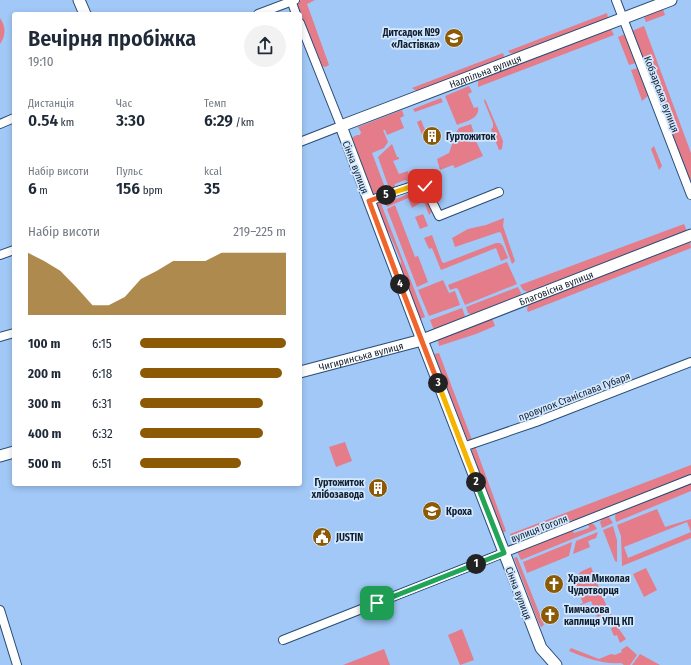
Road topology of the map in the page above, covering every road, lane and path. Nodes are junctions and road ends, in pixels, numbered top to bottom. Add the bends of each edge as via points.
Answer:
1 (79, 0) edge
2 (292, 0) edge
3 (616, 0) edge
4 (671, 0) edge
5 (84, 12) edge
6 (263, 12) edge
7 (295, 12) edge
8 (623, 19) junction
9 (302, 28) edge
10 (12, 119) edge
11 (0, 124) edge
12 (341, 126) junction
13 (302, 141) edge
14 (499, 192) dead end
15 (691, 195) edge
16 (369, 201) junction
17 (691, 235) edge
18 (12, 251) edge
19 (0, 255) edge
20 (12, 334) edge
21 (0, 337) edge
22 (422, 340) junction
23 (691, 362) edge
24 (302, 371) edge
25 (463, 447) junction
26 (12, 453) edge
27 (0, 456) edge
28 (691, 479) edge
29 (504, 553) junction
30 (0, 610) edge
31 (283, 640) dead end
32 (17, 665) edge
33 (556, 665) edge

1 - 5 main road
2 - 6 street
2 - 7 street
3 - 8 street, Кобзарська вулиця
4 - 8 main road, Надпільна вулиця
8 - 12 main road, Надпільна вулиця
8 - 15 street, Кобзарська вулиця
9 - 12 street, Сінна вулиця
10 - 11 street
12 - 13 street, Надпільна вулиця
12 - 16 main road, Сінна вулиця
14 - 16 street via 439,216 422,183
16 - 22 main road, Сінна вулиця
17 - 22 main road, Благовісна вулиця
18 - 19 street
20 - 21 street
22 - 24 main road, Чигиринська вулиця
22 - 25 main road, Сінна вулиця
23 - 25 street, провулок Станіслава Губаря via 536,422
25 - 29 main road, Сінна вулиця
26 - 27 main road
28 - 29 street, вулиця Гоголя
29 - 31 street, вулиця Гоголя
29 - 33 main road, Сінна вулиця via 541,648
30 - 32 street

